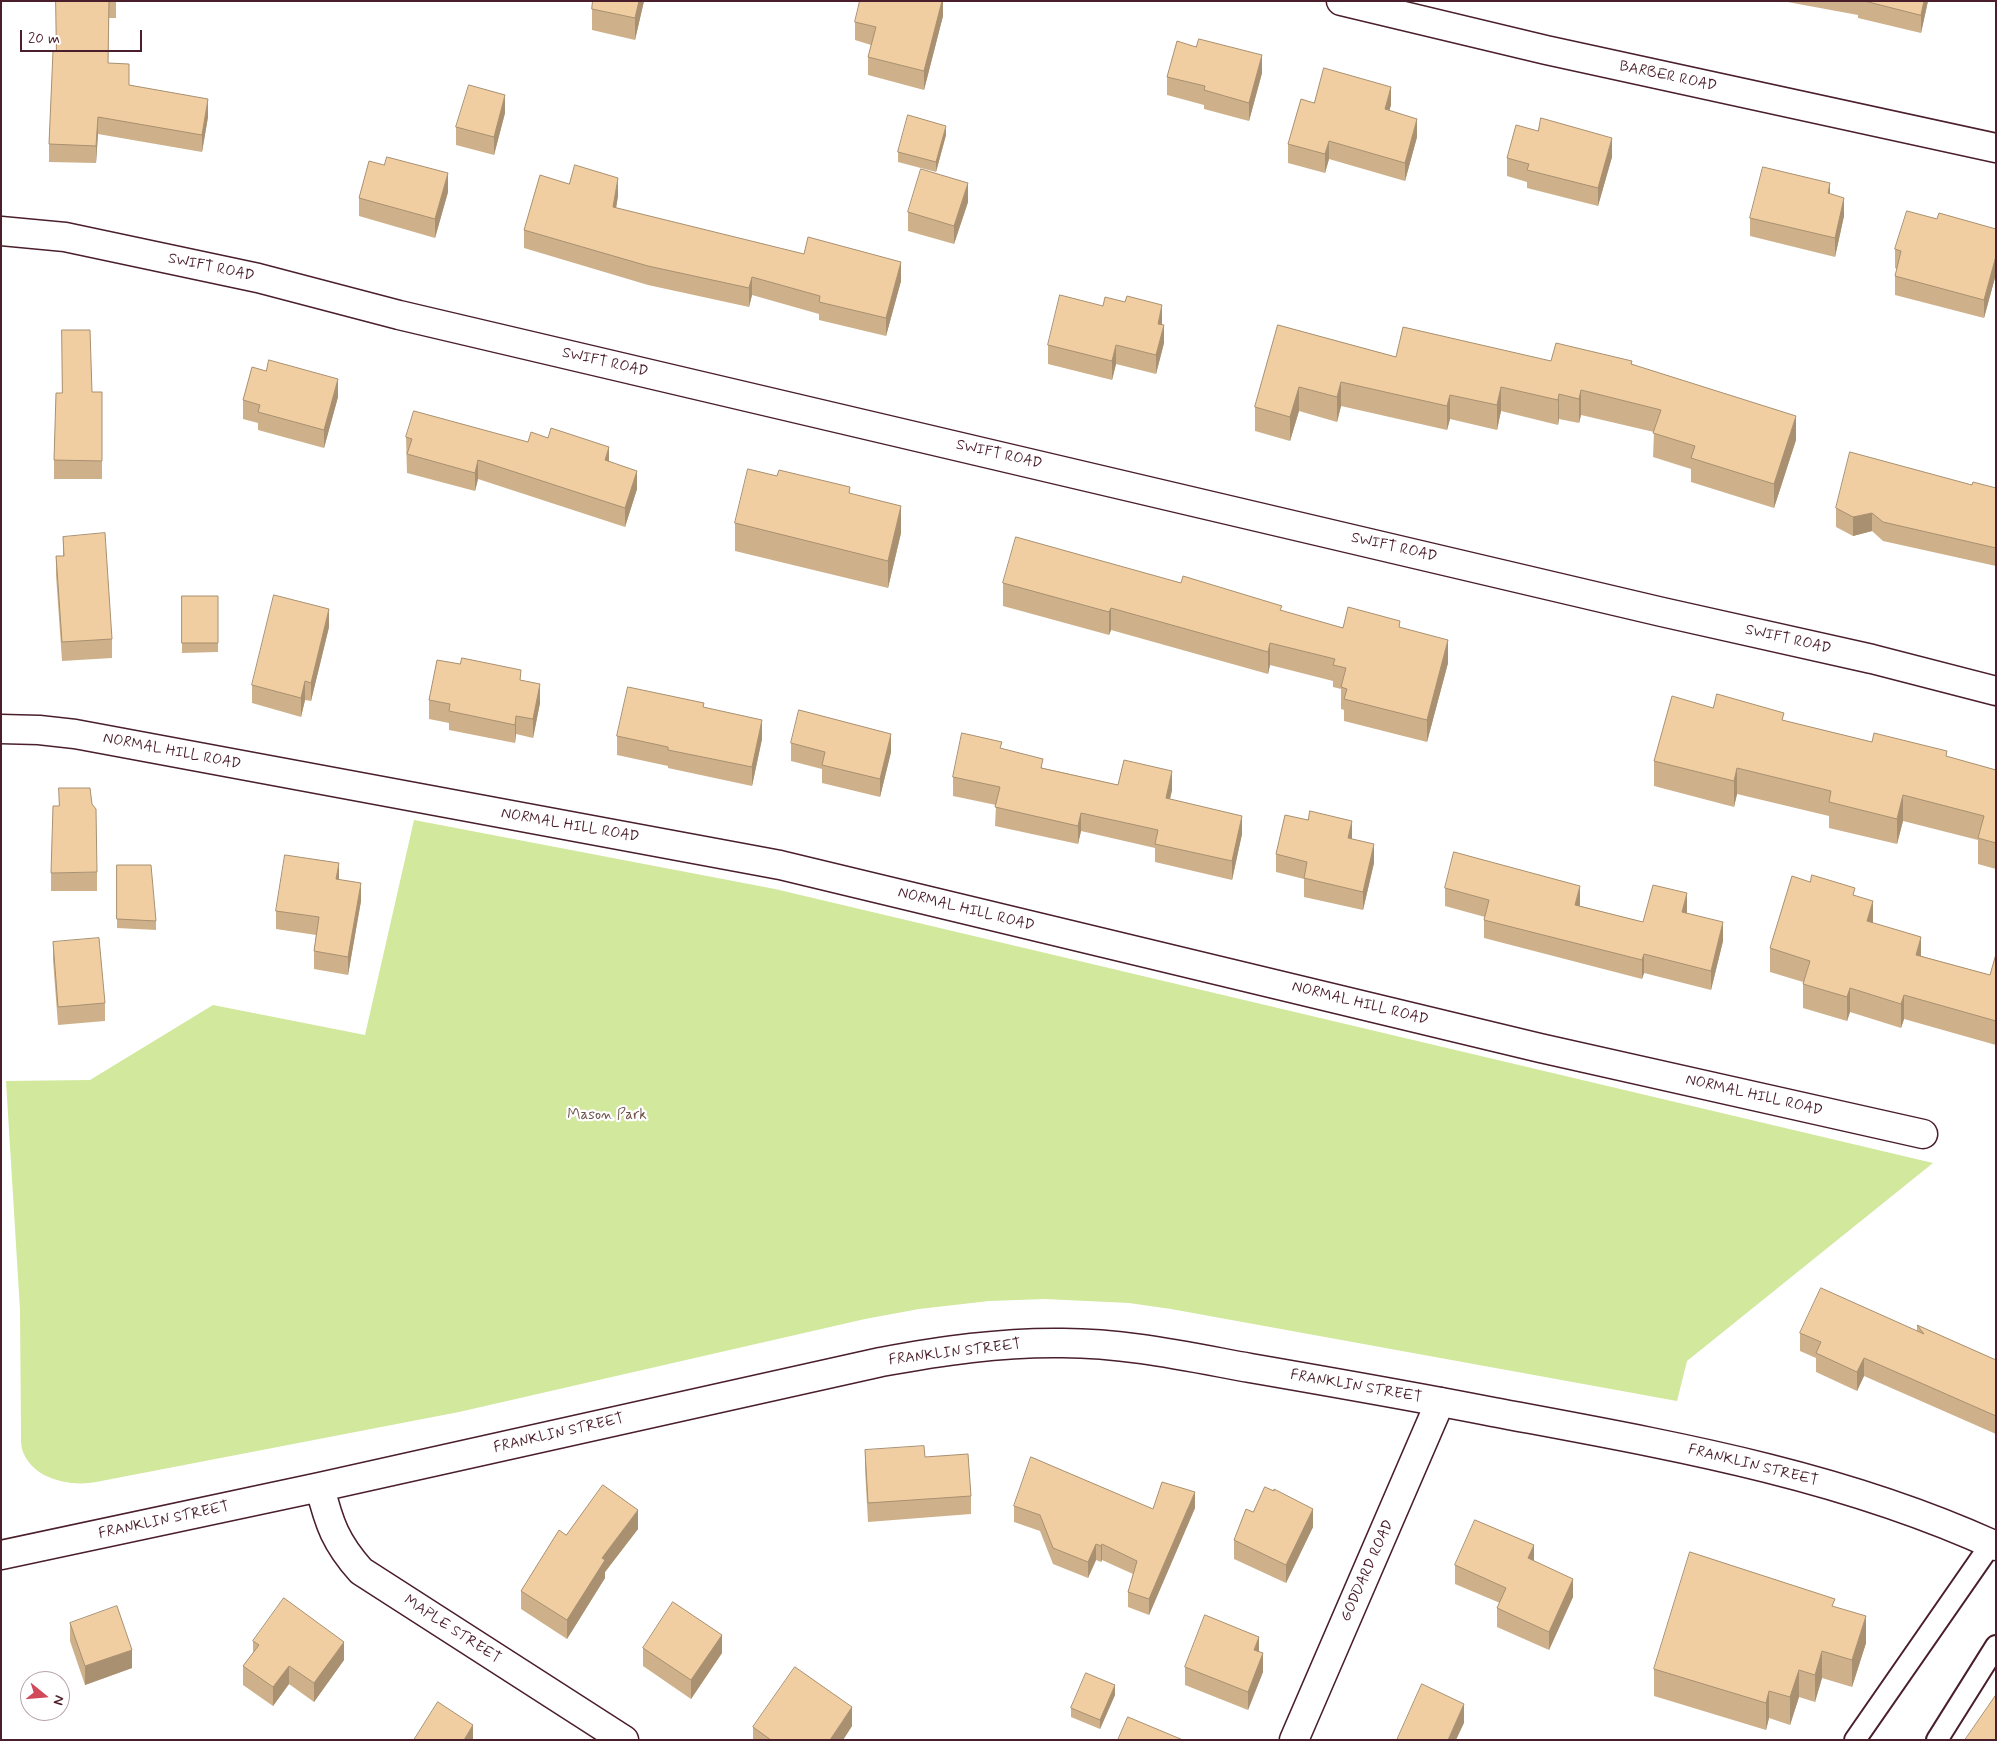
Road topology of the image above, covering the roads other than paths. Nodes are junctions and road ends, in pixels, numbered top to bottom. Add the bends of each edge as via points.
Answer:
1 (1341, 1) edge
2 (1996, 148) edge
3 (1, 231) edge
4 (1996, 691) edge
5 (1, 729) edge
6 (1923, 1134) dead end
7 (1440, 1402) junction
8 (320, 1487) junction
9 (1993, 1545) edge
10 (1, 1555) edge
11 (1992, 1658) edge
12 (624, 1740) edge
13 (1294, 1740) edge
14 (1855, 1740) edge
15 (1937, 1740) edge

1 - 2 street, BARBER ROAD via 1546,50
3 - 4 street, SWIFT ROAD via 65,238 258,278 399,315 1872,659
5 - 6 street, NORMAL HILL ROAD via 75,734 780,865 1540,1048
7 - 8 street, FRANKLIN STREET via 1145,1350 1065,1343 1003,1344 881,1362
7 - 9 street, FRANKLIN STREET via 1669,1445 1765,1467 1854,1492
7 - 13 street, GODDARD ROAD
8 - 10 street, FRANKLIN STREET
8 - 12 street, MAPLE STREET via 328,1518 341,1548 361,1571
9 - 14 lane
11 - 15 lane

